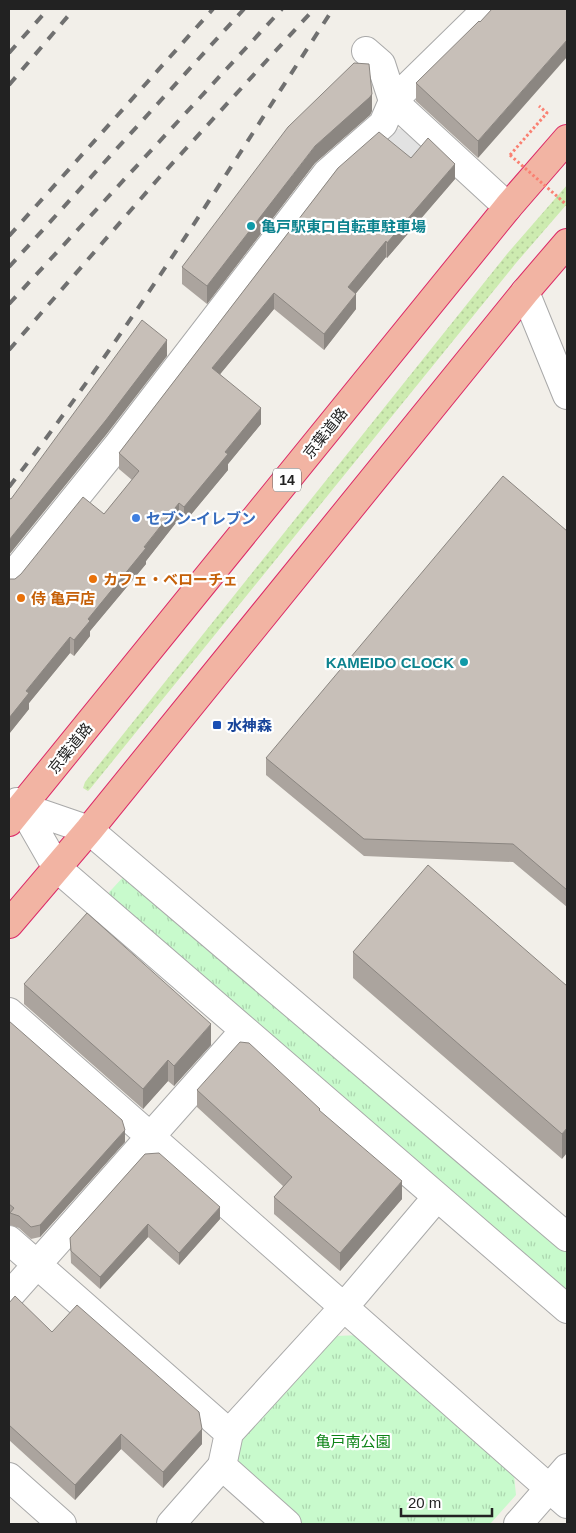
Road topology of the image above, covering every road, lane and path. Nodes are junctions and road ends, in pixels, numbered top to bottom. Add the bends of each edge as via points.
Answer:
1 (486, 9) edge
2 (366, 51) dead end
3 (393, 101) junction
4 (539, 106) dead end
5 (567, 139) edge
6 (567, 205) edge
7 (508, 207) junction
8 (567, 243) edge
9 (525, 292) junction
10 (567, 395) edge
11 (9, 580) edge
12 (13, 808) edge
13 (89, 830) junction
14 (57, 868) junction
15 (9, 924) edge
16 (9, 1012) edge
17 (244, 1030) junction
18 (150, 1137) junction
19 (437, 1197) junction
20 (567, 1237) edge
21 (9, 1240) edge
22 (37, 1264) junction
23 (9, 1296) edge
24 (344, 1307) junction
25 (567, 1309) edge
26 (229, 1433) junction
27 (222, 1466) junction
28 (567, 1468) edge
29 (9, 1477) edge
30 (558, 1496) edge
31 (62, 1524) edge
32 (171, 1524) edge
33 (287, 1524) edge
34 (518, 1524) edge

1 - 3 street
2 - 3 street via 381,64
3 - 7 street
3 - 11 street via 383,124 327,173 118,445
4 - 6 path, bridge via 547,113 510,154
5 - 7 highway, 京葉道路 / 14
7 - 12 highway, 京葉道路 / 14
8 - 9 highway
9 - 10 street
9 - 13 highway
12 - 13 street
12 - 14 street
13 - 14 highway
13 - 20 street
14 - 15 highway
14 - 17 street
16 - 18 street
17 - 18 street
17 - 19 street
18 - 22 street
18 - 24 street
19 - 24 street
19 - 25 street
21 - 22 street
22 - 23 street
22 - 26 street
24 - 26 street
24 - 30 street
26 - 27 street
27 - 32 street
27 - 33 street
28 - 30 street
29 - 31 street
30 - 34 street

